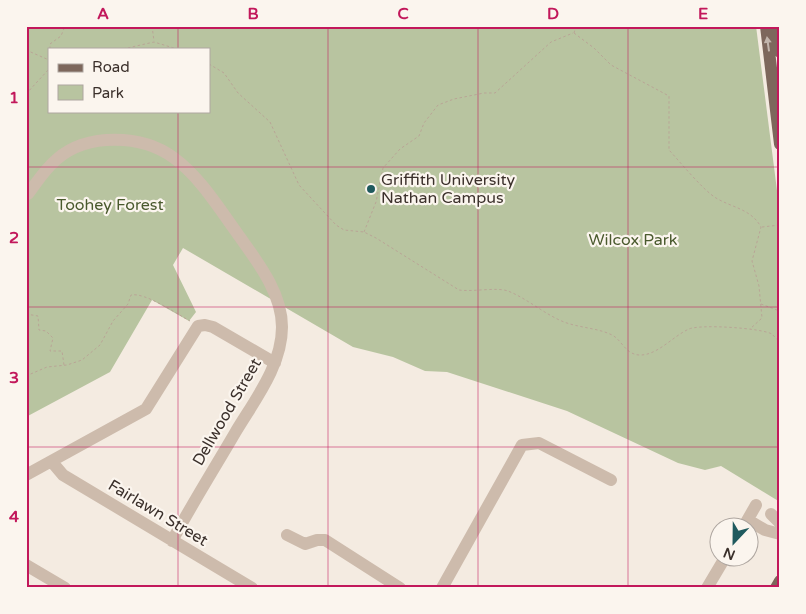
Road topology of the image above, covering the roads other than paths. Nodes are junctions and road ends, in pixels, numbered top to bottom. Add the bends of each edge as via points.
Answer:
1 (766, 26) edge
2 (776, 26) edge
3 (780, 52) edge
4 (780, 144) edge
5 (28, 194) dead end
6 (275, 363) junction
7 (52, 462) junction
8 (26, 476) edge
9 (611, 480) dead end
10 (756, 506) dead end
11 (750, 516) edge
12 (777, 526) edge
13 (758, 528) edge
14 (287, 535) dead end
15 (172, 540) junction
16 (26, 565) edge
17 (720, 566) edge
18 (65, 588) edge
19 (252, 588) edge
20 (400, 588) edge
21 (442, 588) edge
22 (707, 588) edge

4 -> 1 main road
2 - 3 main road
5 - 6 street, Dellwood Street via 57,159 91,142 121,140 159,149 182,166 224,216 252,254 274,292 282,326
6 - 7 street via 213,327 198,326 146,409
6 - 15 street, Dellwood Street
7 - 8 street
7 - 15 street, Fairlawn Street via 63,476
9 - 21 street via 539,443 522,445
10 - 11 street
12 - 13 street via 764,530
14 - 20 street via 305,544 324,540
15 - 19 street, Fairlawn Street
16 - 18 street
17 - 22 street

